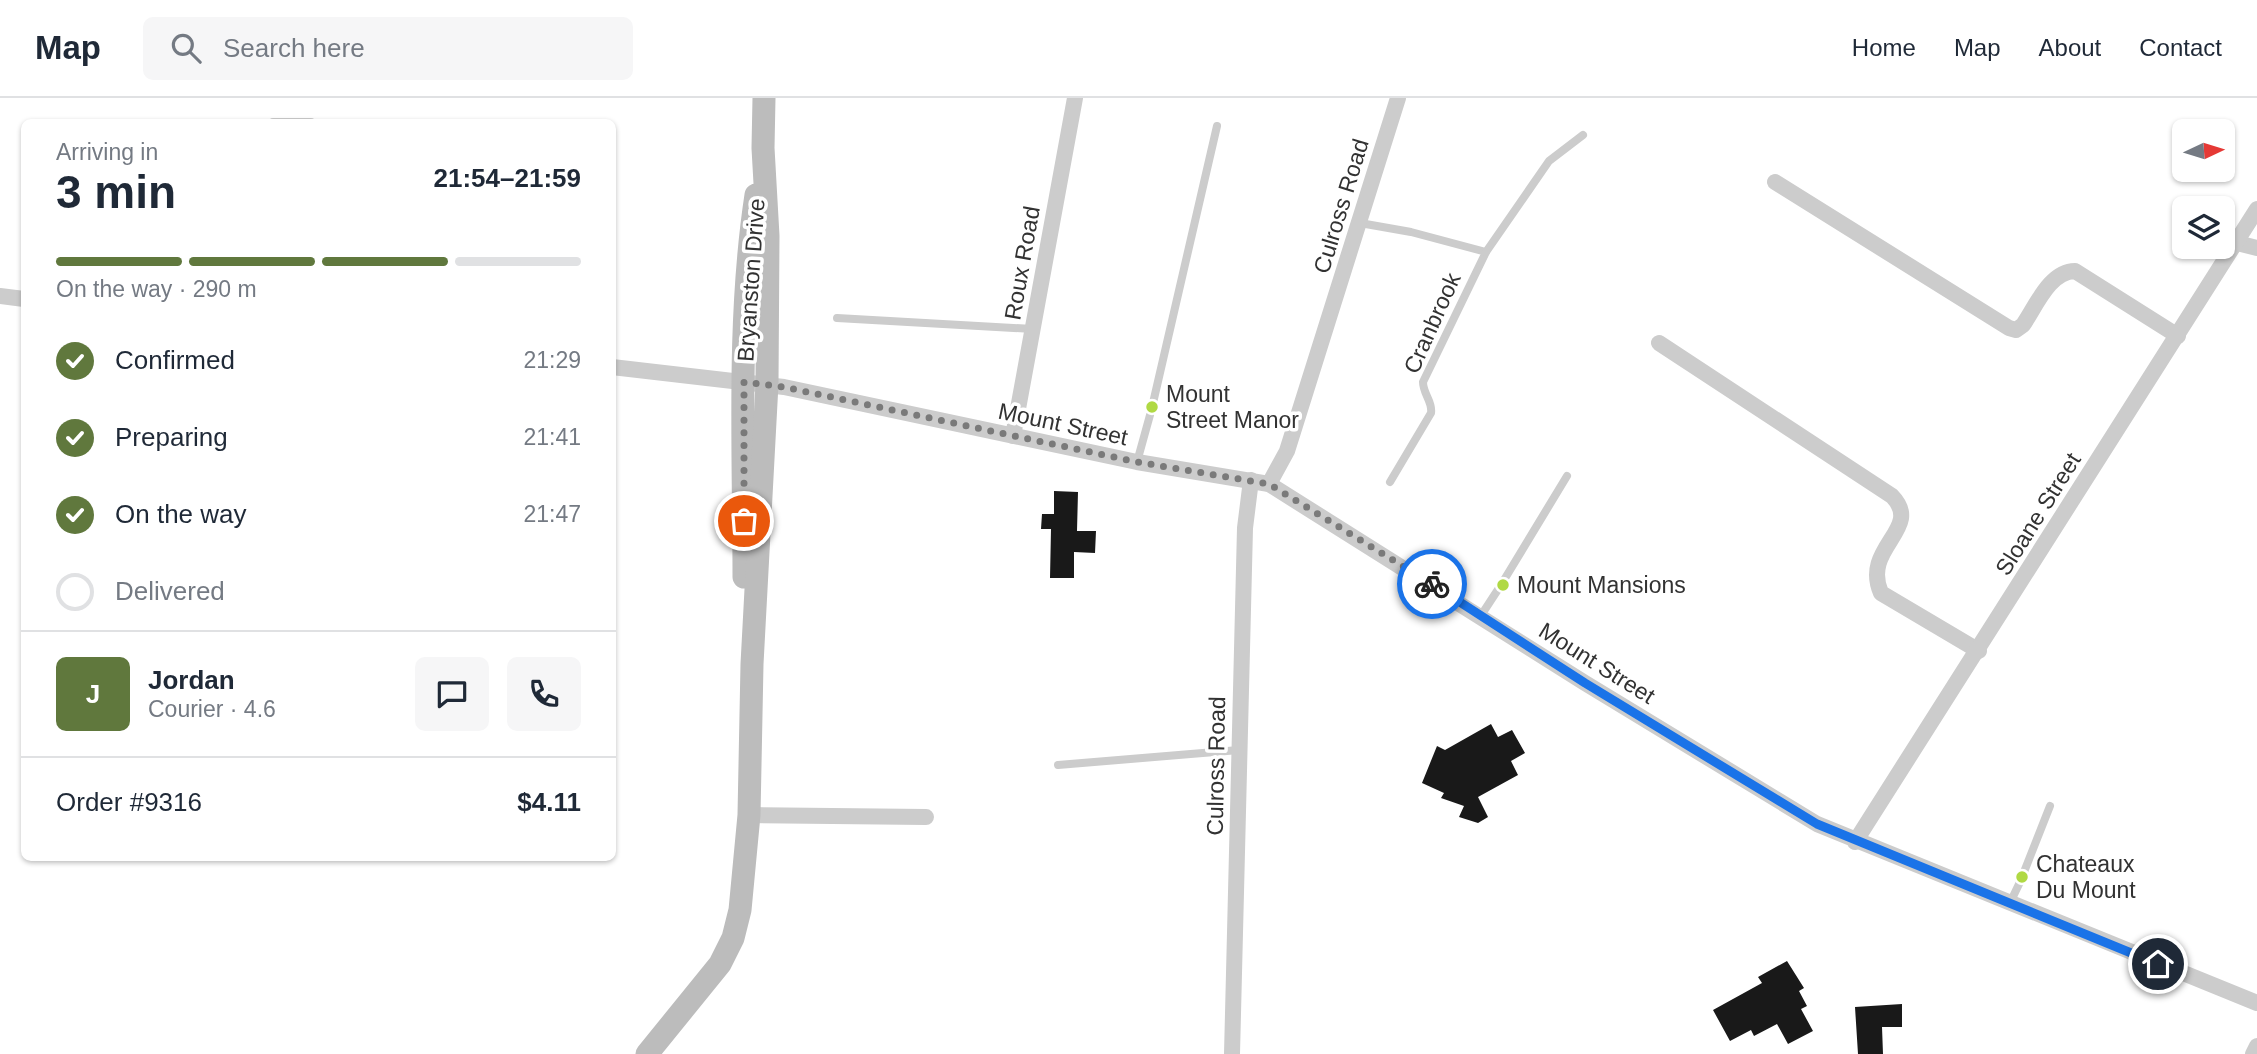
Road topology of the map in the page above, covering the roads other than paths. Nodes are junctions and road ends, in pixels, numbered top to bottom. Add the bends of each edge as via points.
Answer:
1 (764, 98) edge
2 (1075, 98) edge
3 (1398, 98) edge
4 (1217, 127) dead end
5 (1583, 135) dead end
6 (1775, 182) dead end
7 (2257, 209) edge
8 (1360, 223) junction
9 (2237, 243) junction
10 (2257, 248) edge
11 (1486, 252) junction
12 (0, 296) edge
13 (21, 299) edge
14 (837, 318) dead end
15 (1033, 329) junction
16 (2178, 336) junction
17 (1659, 343) dead end
18 (616, 367) edge
19 (755, 383) junction
20 (1153, 403) dead end
21 (1150, 415) dead end
22 (1013, 436) junction
23 (1137, 462) junction
24 (1567, 476) dead end
25 (1251, 480) junction
26 (1390, 482) dead end
27 (1269, 484) junction
28 (1480, 617) junction
29 (1979, 651) junction
30 (1239, 750) junction
31 (1058, 765) dead end
32 (2050, 806) dead end
33 (749, 815) junction
34 (926, 817) dead end
35 (1855, 842) junction
36 (2024, 872) dead end
37 (2020, 882) dead end
38 (2009, 905) junction
39 (2257, 1003) edge
40 (2257, 1046) edge
41 (647, 1054) edge
42 (1232, 1054) edge
43 (2253, 1054) edge

1 - 19 main road, Bryanston Drive via 768,236
2 - 15 street, Roux Road
3 - 8 street, Culross Road
4 - 20 lane
5 - 11 lane, Cranbrook via 1549,161
6 - 16 street via 2009,328 2023,325 2054,279 2064,271 2075,271
7 - 9 street, Sloane Street
8 - 11 lane, Cranbrook
8 - 27 street, Culross Road via 1287,451
9 - 10 street
9 - 16 street, Sloane Street
11 - 26 lane, Cranbrook via 1423,382 1431,413
12 - 13 street
14 - 15 lane
15 - 22 street, Roux Road
16 - 29 street, Sloane Street
17 - 29 street via 1892,496 1900,505 1900,525 1875,566 1881,593
18 - 19 street, Mount Street
19 - 22 street, Mount Street
19 - 33 main road, Bryanston Drive via 744,603 752,664
21 - 23 lane
22 - 23 street, Mount Street
23 - 25 street, Mount Street
24 - 28 lane
25 - 27 street, Mount Street
25 - 30 street, Culross Road via 1245,528
27 - 28 street, Mount Street
28 - 35 street, Mount Street via 1817,824
29 - 35 street, Sloane Street
30 - 31 lane
30 - 42 street, Culross Road
32 - 36 lane
33 - 34 street
33 - 41 main road, Bryanston Drive via 733,938 720,964
35 - 38 street, Mount Street
37 - 38 lane
38 - 39 street, Mount Street
40 - 43 street

